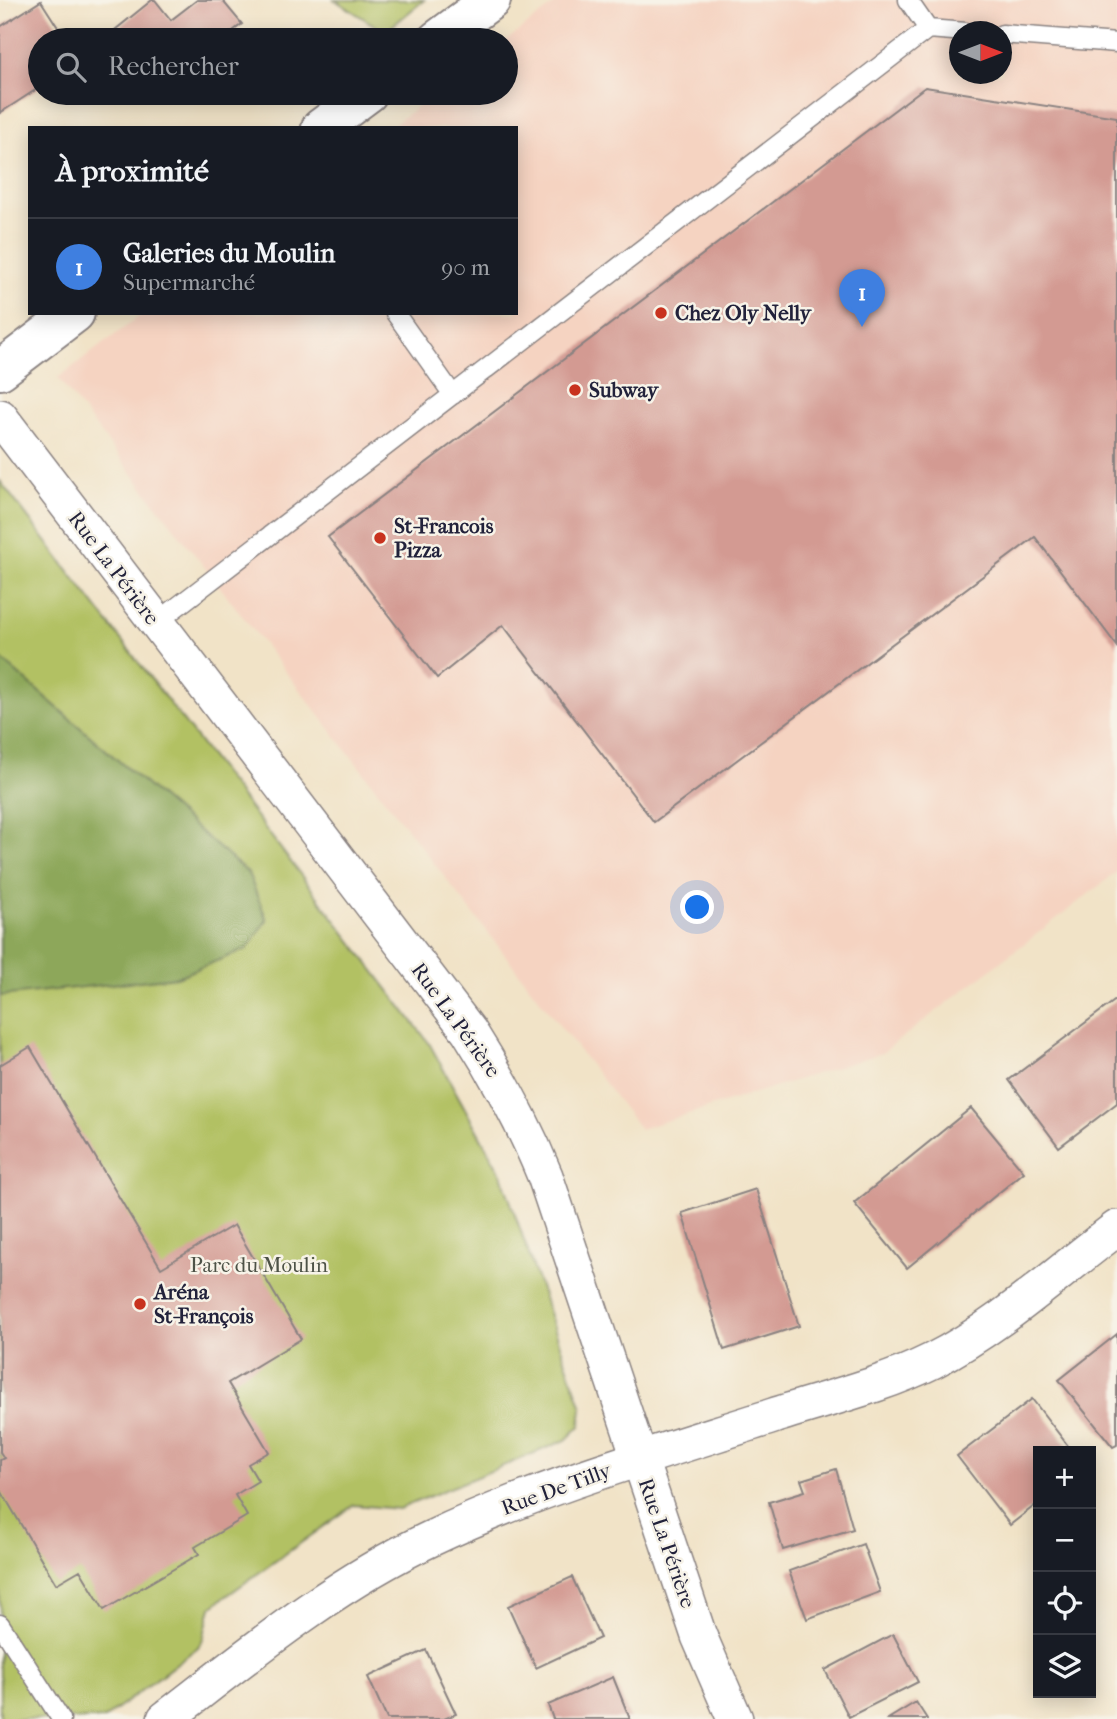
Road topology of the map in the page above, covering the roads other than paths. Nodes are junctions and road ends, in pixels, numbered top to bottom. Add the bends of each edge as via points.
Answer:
1 (491, 0) edge
2 (908, 0) edge
3 (453, 28) edge
4 (928, 29) junction
5 (949, 31) edge
6 (1012, 35) edge
7 (1117, 43) edge
8 (352, 105) edge
9 (324, 126) edge
10 (72, 315) edge
11 (396, 315) edge
12 (0, 370) edge
13 (453, 394) junction
14 (0, 417) edge
15 (156, 623) junction
16 (1117, 1228) edge
17 (639, 1459) junction
18 (0, 1624) edge
19 (61, 1719) edge
20 (165, 1719) edge
21 (735, 1719) edge

1 - 3 street
2 - 4 lane
4 - 5 lane
4 - 13 lane
6 - 7 lane
8 - 9 street
10 - 12 street
11 - 13 lane
13 - 15 lane
14 - 15 street, Rue La Périère
15 - 17 street, Rue La Périère via 469,1031 498,1076 545,1176
16 - 17 street, Rue De Tilly via 978,1335 930,1362
17 - 20 street, Rue De Tilly via 482,1516 371,1570
17 - 21 street, Rue La Périère via 699,1636
18 - 19 lane

